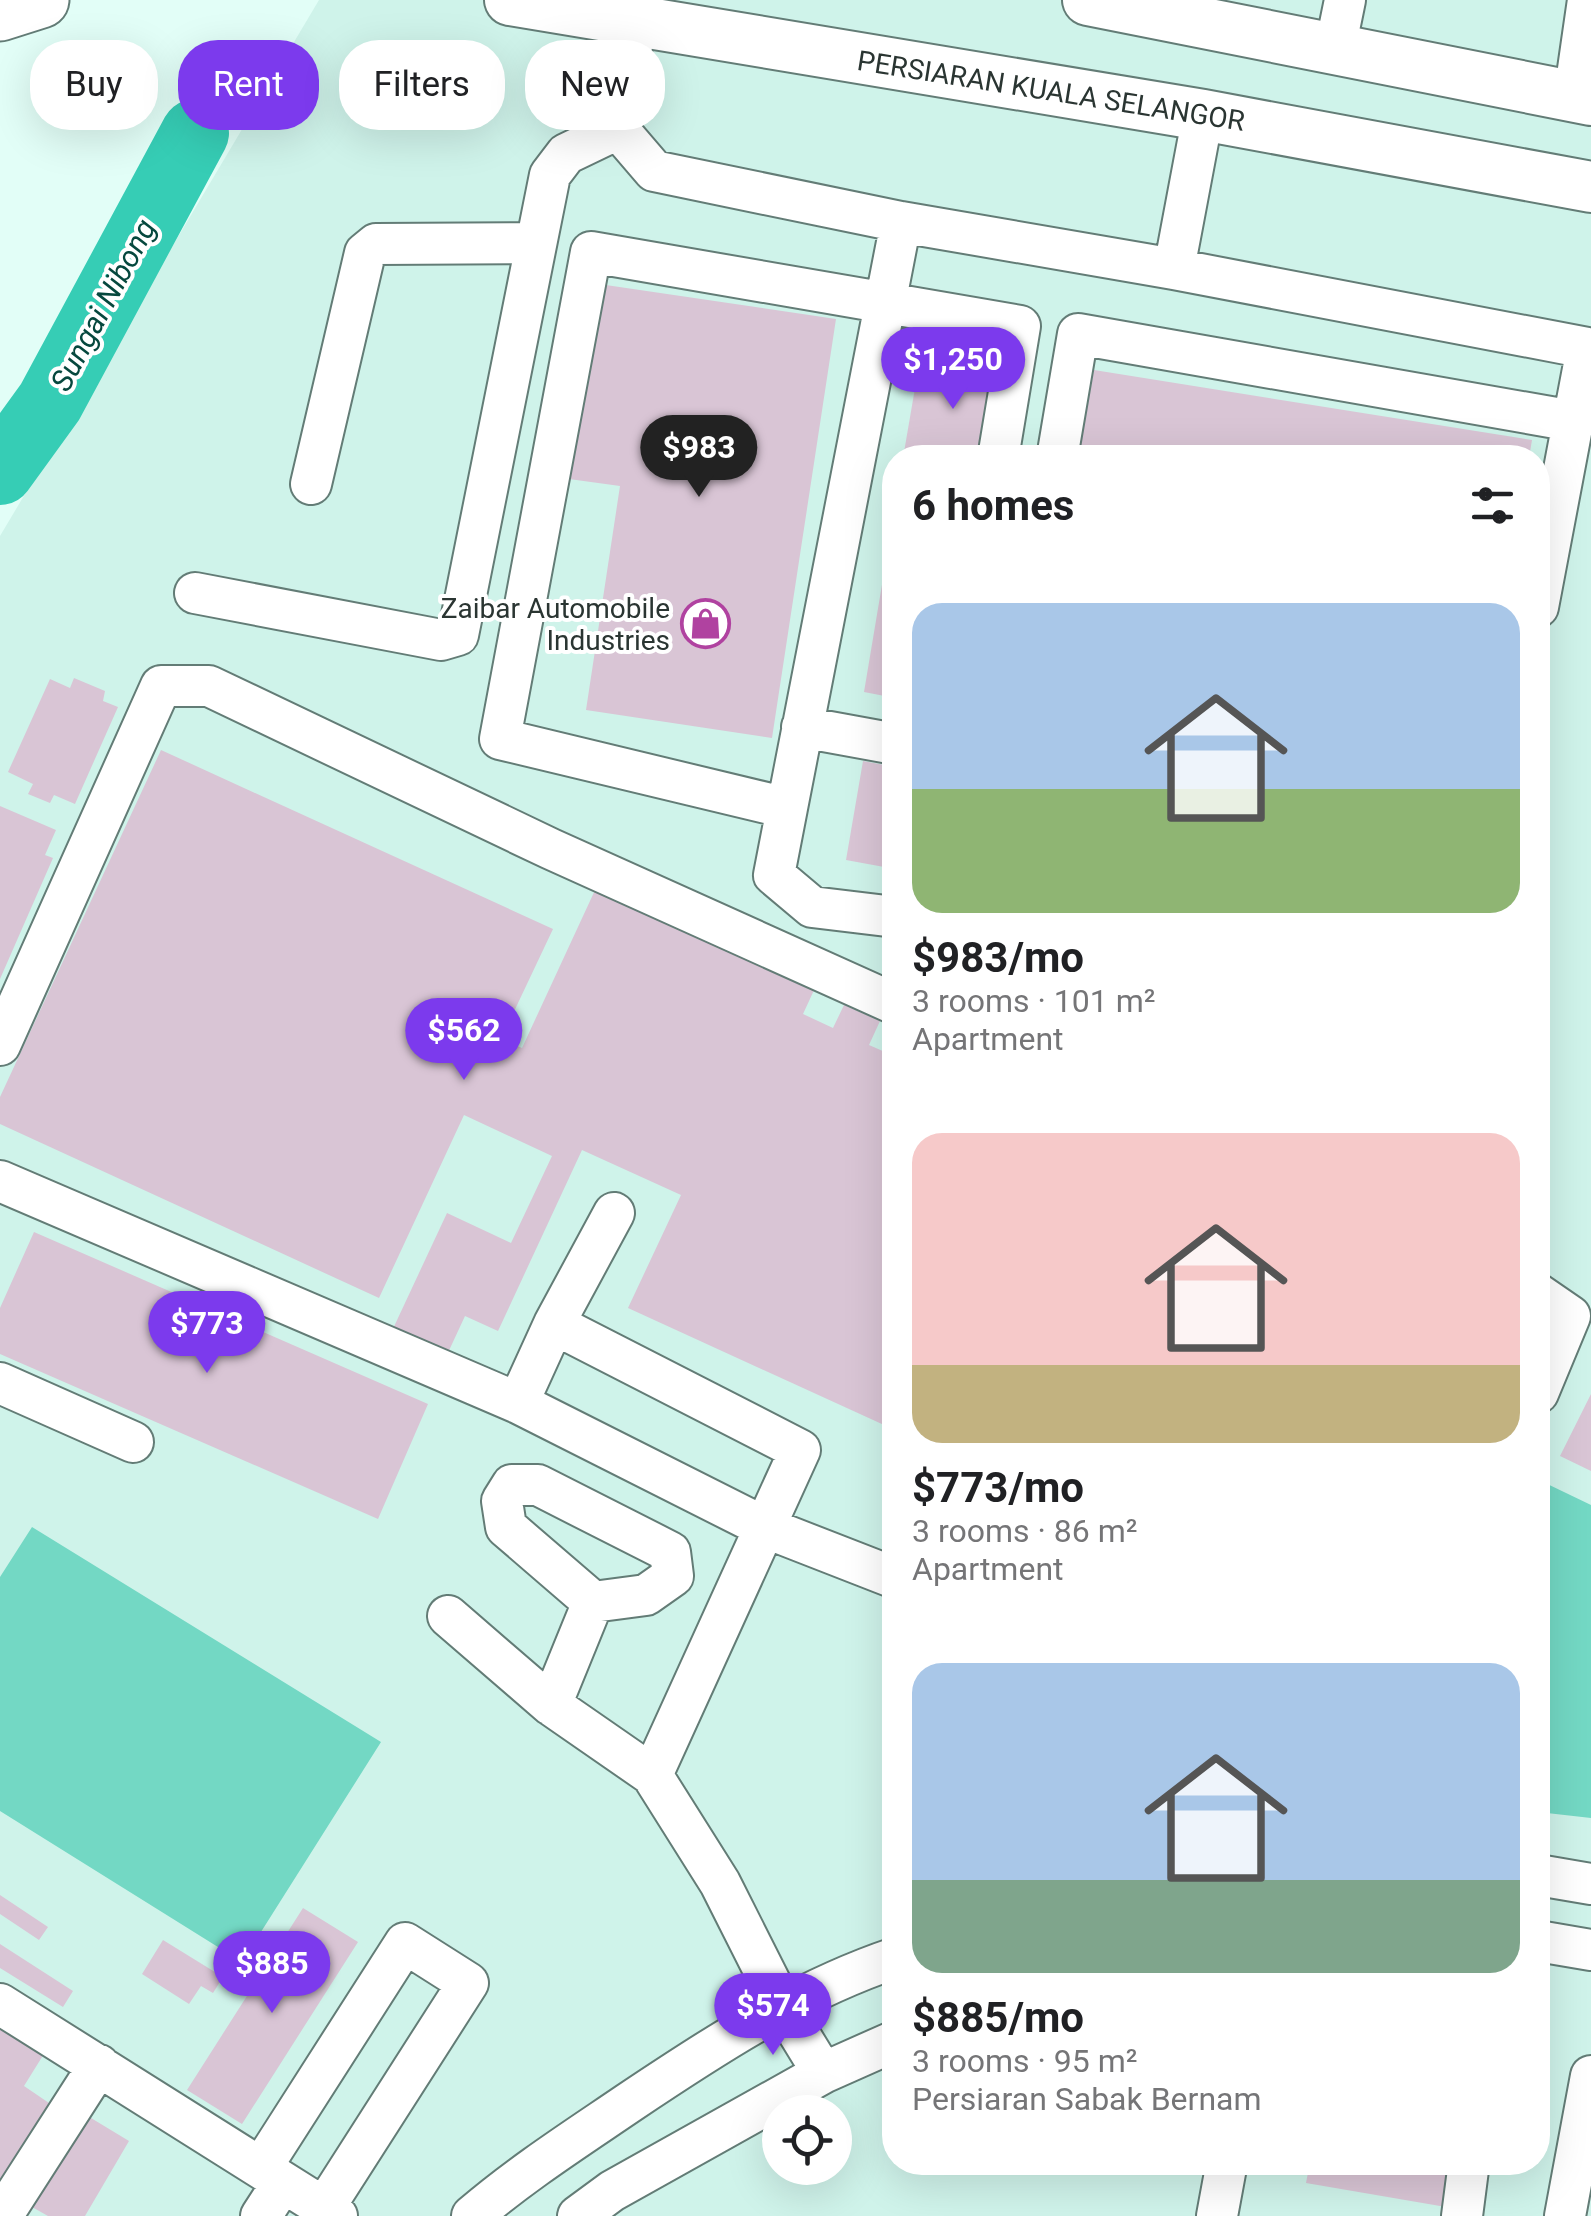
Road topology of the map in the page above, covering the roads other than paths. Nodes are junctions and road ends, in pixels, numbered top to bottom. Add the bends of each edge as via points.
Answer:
1 (40, 0) edge
2 (510, 0) edge
3 (1088, 0) edge
4 (1344, 0) edge
5 (1588, 0) edge
6 (0, 12) edge
7 (636, 22) junction
8 (633, 40) edge
9 (1335, 49) junction
10 (1582, 98) edge
11 (1203, 115) junction
12 (616, 130) edge
13 (619, 130) edge
14 (1591, 187) edge
15 (901, 222) junction
16 (536, 243) junction
17 (1174, 269) junction
18 (886, 303) junction
19 (1573, 421) junction
20 (1000, 445) edge
21 (1059, 445) edge
22 (312, 484) dead end
23 (1550, 543) edge
24 (195, 593) dead end
25 (802, 727) junction
26 (882, 742) edge
27 (787, 808) junction
28 (882, 915) edge
29 (882, 998) edge
30 (0, 1044) edge
31 (4, 1196) edge
32 (614, 1213) dead end
33 (1550, 1302) edge
34 (554, 1324) junction
35 (1550, 1364) edge
36 (0, 1383) edge
37 (518, 1404) junction
38 (133, 1442) dead end
39 (764, 1526) junction
40 (882, 1573) edge
41 (593, 1602) dead end
42 (448, 1616) dead end
43 (551, 1704) junction
44 (652, 1775) junction
45 (1550, 1877) edge
46 (1591, 1884) edge
47 (1550, 1943) edge
48 (1591, 1950) edge
49 (882, 1964) edge
50 (0, 2004) edge
51 (782, 2006) junction
52 (882, 2047) edge
53 (98, 2065) junction
54 (823, 2073) junction
55 (1591, 2076) edge
56 (272, 2175) junction
57 (1225, 2175) edge
58 (1467, 2175) edge
59 (331, 2212) edge
60 (2, 2216) edge
61 (261, 2216) edge
62 (472, 2216) edge
63 (578, 2216) edge
64 (1217, 2216) edge
65 (1462, 2216) edge
66 (1565, 2216) edge

1 - 6 highway
2 - 7 main road, PERSIARAN KUALA SELANGOR
3 - 9 main road
4 - 9 street
5 - 10 street
7 - 8 street
7 - 11 main road, PERSIARAN KUALA SELANGOR
9 - 10 main road
11 - 14 main road, PERSIARAN KUALA SELANGOR
11 - 17 street
12 - 16 street via 566,154 550,175
13 - 15 street via 654,171
15 - 17 street
15 - 18 street
16 - 22 street via 376,244 365,253
16 - 24 street via 458,634 441,640
17 - 19 street via 1587,348
18 - 20 street via 1020,326
18 - 25 street
18 - 27 street via 591,252 500,739
19 - 21 street via 1078,334
19 - 23 street
25 - 26 street
25 - 27 street
27 - 28 street via 774,875 812,907
29 - 30 street via 209,686 161,686
31 - 37 street
32 - 34 street
33 - 35 street via 1570,1316
34 - 37 street
34 - 39 street via 800,1450
36 - 38 street
37 - 39 street
39 - 40 street
39 - 44 street
41 - 43 street
42 - 43 street
43 - 44 street
44 - 51 street via 720,1883
45 - 46 street
47 - 48 street
49 - 51 street
50 - 53 street
51 - 54 street
51 - 62 street via 512,2182
52 - 54 street
53 - 56 street
53 - 60 street
54 - 63 street
55 - 66 street
56 - 59 street
56 - 59 street via 405,1943 468,1984
56 - 61 street
57 - 64 street
58 - 65 street

